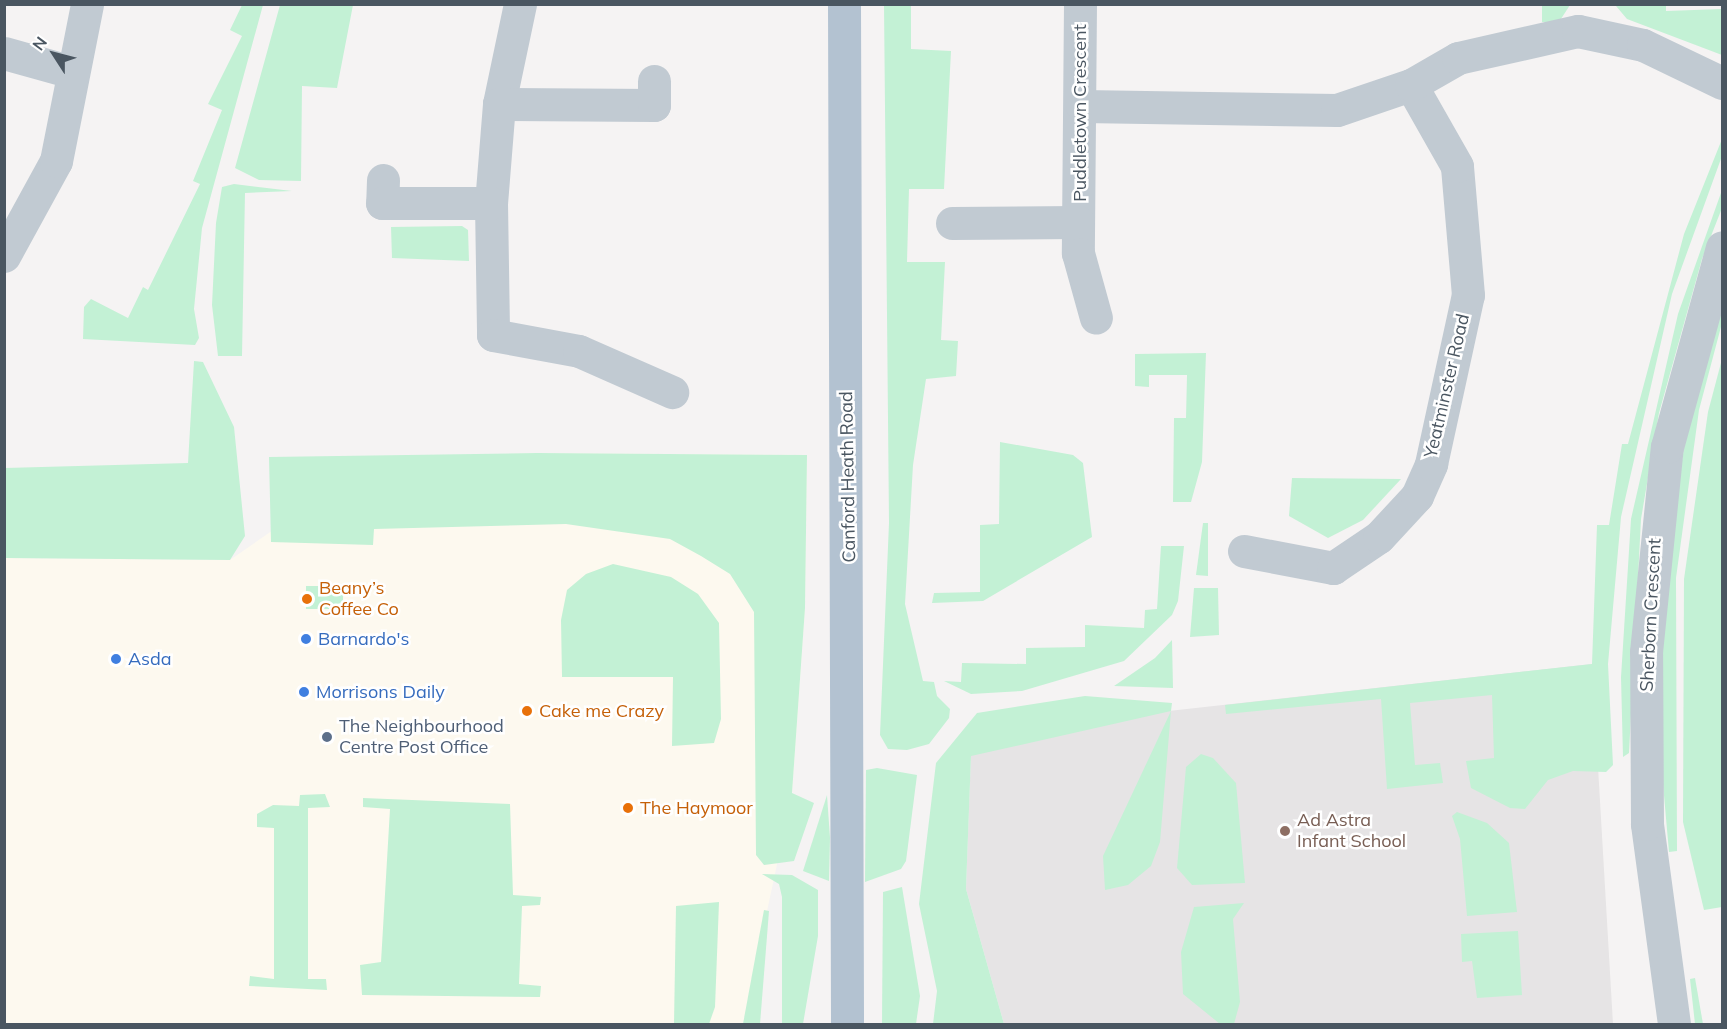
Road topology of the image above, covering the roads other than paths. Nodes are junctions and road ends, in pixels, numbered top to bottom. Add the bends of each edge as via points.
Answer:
1 (87, 4) edge
2 (520, 4) edge
3 (844, 4) edge
4 (1080, 4) edge
5 (1580, 18) edge
6 (4, 53) edge
7 (72, 72) junction
8 (654, 81) dead end
9 (1722, 83) edge
10 (1411, 85) junction
11 (499, 104) junction
12 (1083, 106) junction
13 (383, 180) dead end
14 (491, 203) junction
15 (1078, 222) junction
16 (952, 223) dead end
17 (1722, 247) edge
18 (4, 256) edge
19 (1096, 318) dead end
20 (672, 392) dead end
21 (1244, 551) dead end
22 (849, 950) junction
23 (830, 1024) edge
24 (847, 1024) edge
25 (1674, 1024) edge

1 - 7 street
2 - 11 street
3 - 22 main road, Canford Heath Road
4 - 12 street, Puddletown Crescent
5 - 9 street
5 - 10 street via 1458,58
6 - 7 street
7 - 18 street via 56,160
8 - 11 street via 654,105
10 - 12 street via 1337,110
10 - 21 street, Yeatminster Road via 1457,166 1468,295 1431,464 1417,496 1379,537 1333,568
11 - 14 street
12 - 15 street, Puddletown Crescent
13 - 14 street via 382,202
14 - 20 street via 493,335 579,351
15 - 16 street, Puddletown Crescent
15 - 19 street, Puddletown Crescent via 1080,273
17 - 25 street, Sherborn Crescent via 1667,447 1646,652 1647,824
22 - 23 main road, Canford Heath Road
22 - 24 main road, Canford Heath Road

